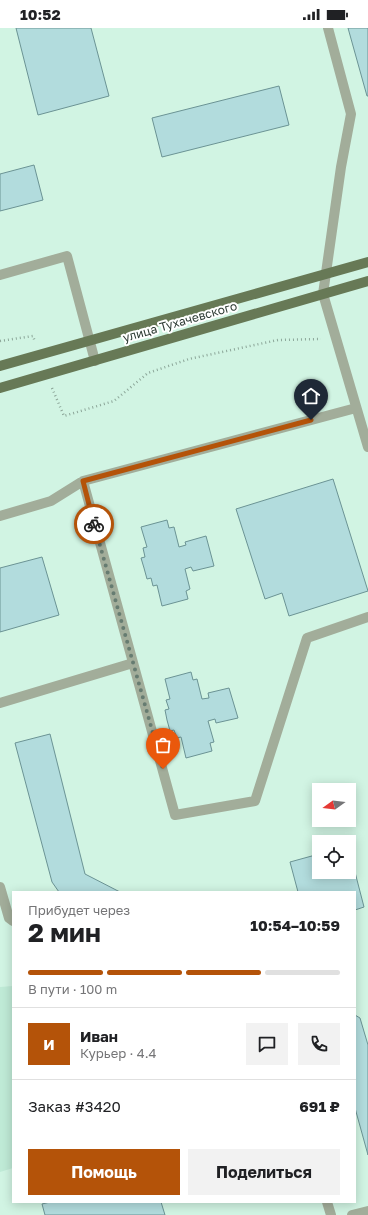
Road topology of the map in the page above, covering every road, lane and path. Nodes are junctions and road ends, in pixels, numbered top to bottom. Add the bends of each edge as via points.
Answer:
1 (328, 28) edge
2 (368, 262) edge
3 (0, 274) edge
4 (325, 274) junction
5 (368, 281) edge
6 (323, 294) junction
7 (336, 339) junction
8 (90, 340) junction
9 (0, 341) edge
10 (40, 355) junction
11 (95, 361) junction
12 (0, 366) edge
13 (47, 374) junction
14 (0, 388) edge
15 (356, 408) junction
16 (368, 447) edge
17 (83, 481) junction
18 (0, 516) edge
19 (368, 617) edge
20 (133, 663) junction
21 (0, 703) edge
22 (0, 887) edge
23 (12, 920) edge
24 (327, 1203) edge
25 (368, 1211) edge
26 (331, 1215) edge
27 (352, 1215) edge

1 - 4 street via 351,114
2 - 4 main road, улица Тухачевского
3 - 8 street via 67,256
4 - 6 street
4 - 8 main road, улица Тухачевского
5 - 6 main road, улица Тухачевского
6 - 7 street
6 - 11 main road, улица Тухачевского
7 - 13 path via 278,340 189,358 148,373 114,401 64,416
7 - 15 street
8 - 10 main road, улица Тухачевского
8 - 11 street
9 - 10 path via 33,336
10 - 12 main road, улица Тухачевского
11 - 13 main road, улица Тухачевского
13 - 14 main road, улица Тухачевского
15 - 16 street
15 - 17 street
17 - 18 street via 50,501
17 - 20 street
19 - 20 street via 307,638 255,801 175,815
20 - 21 street
22 - 23 street via 9,918
24 - 26 street
25 - 27 street

